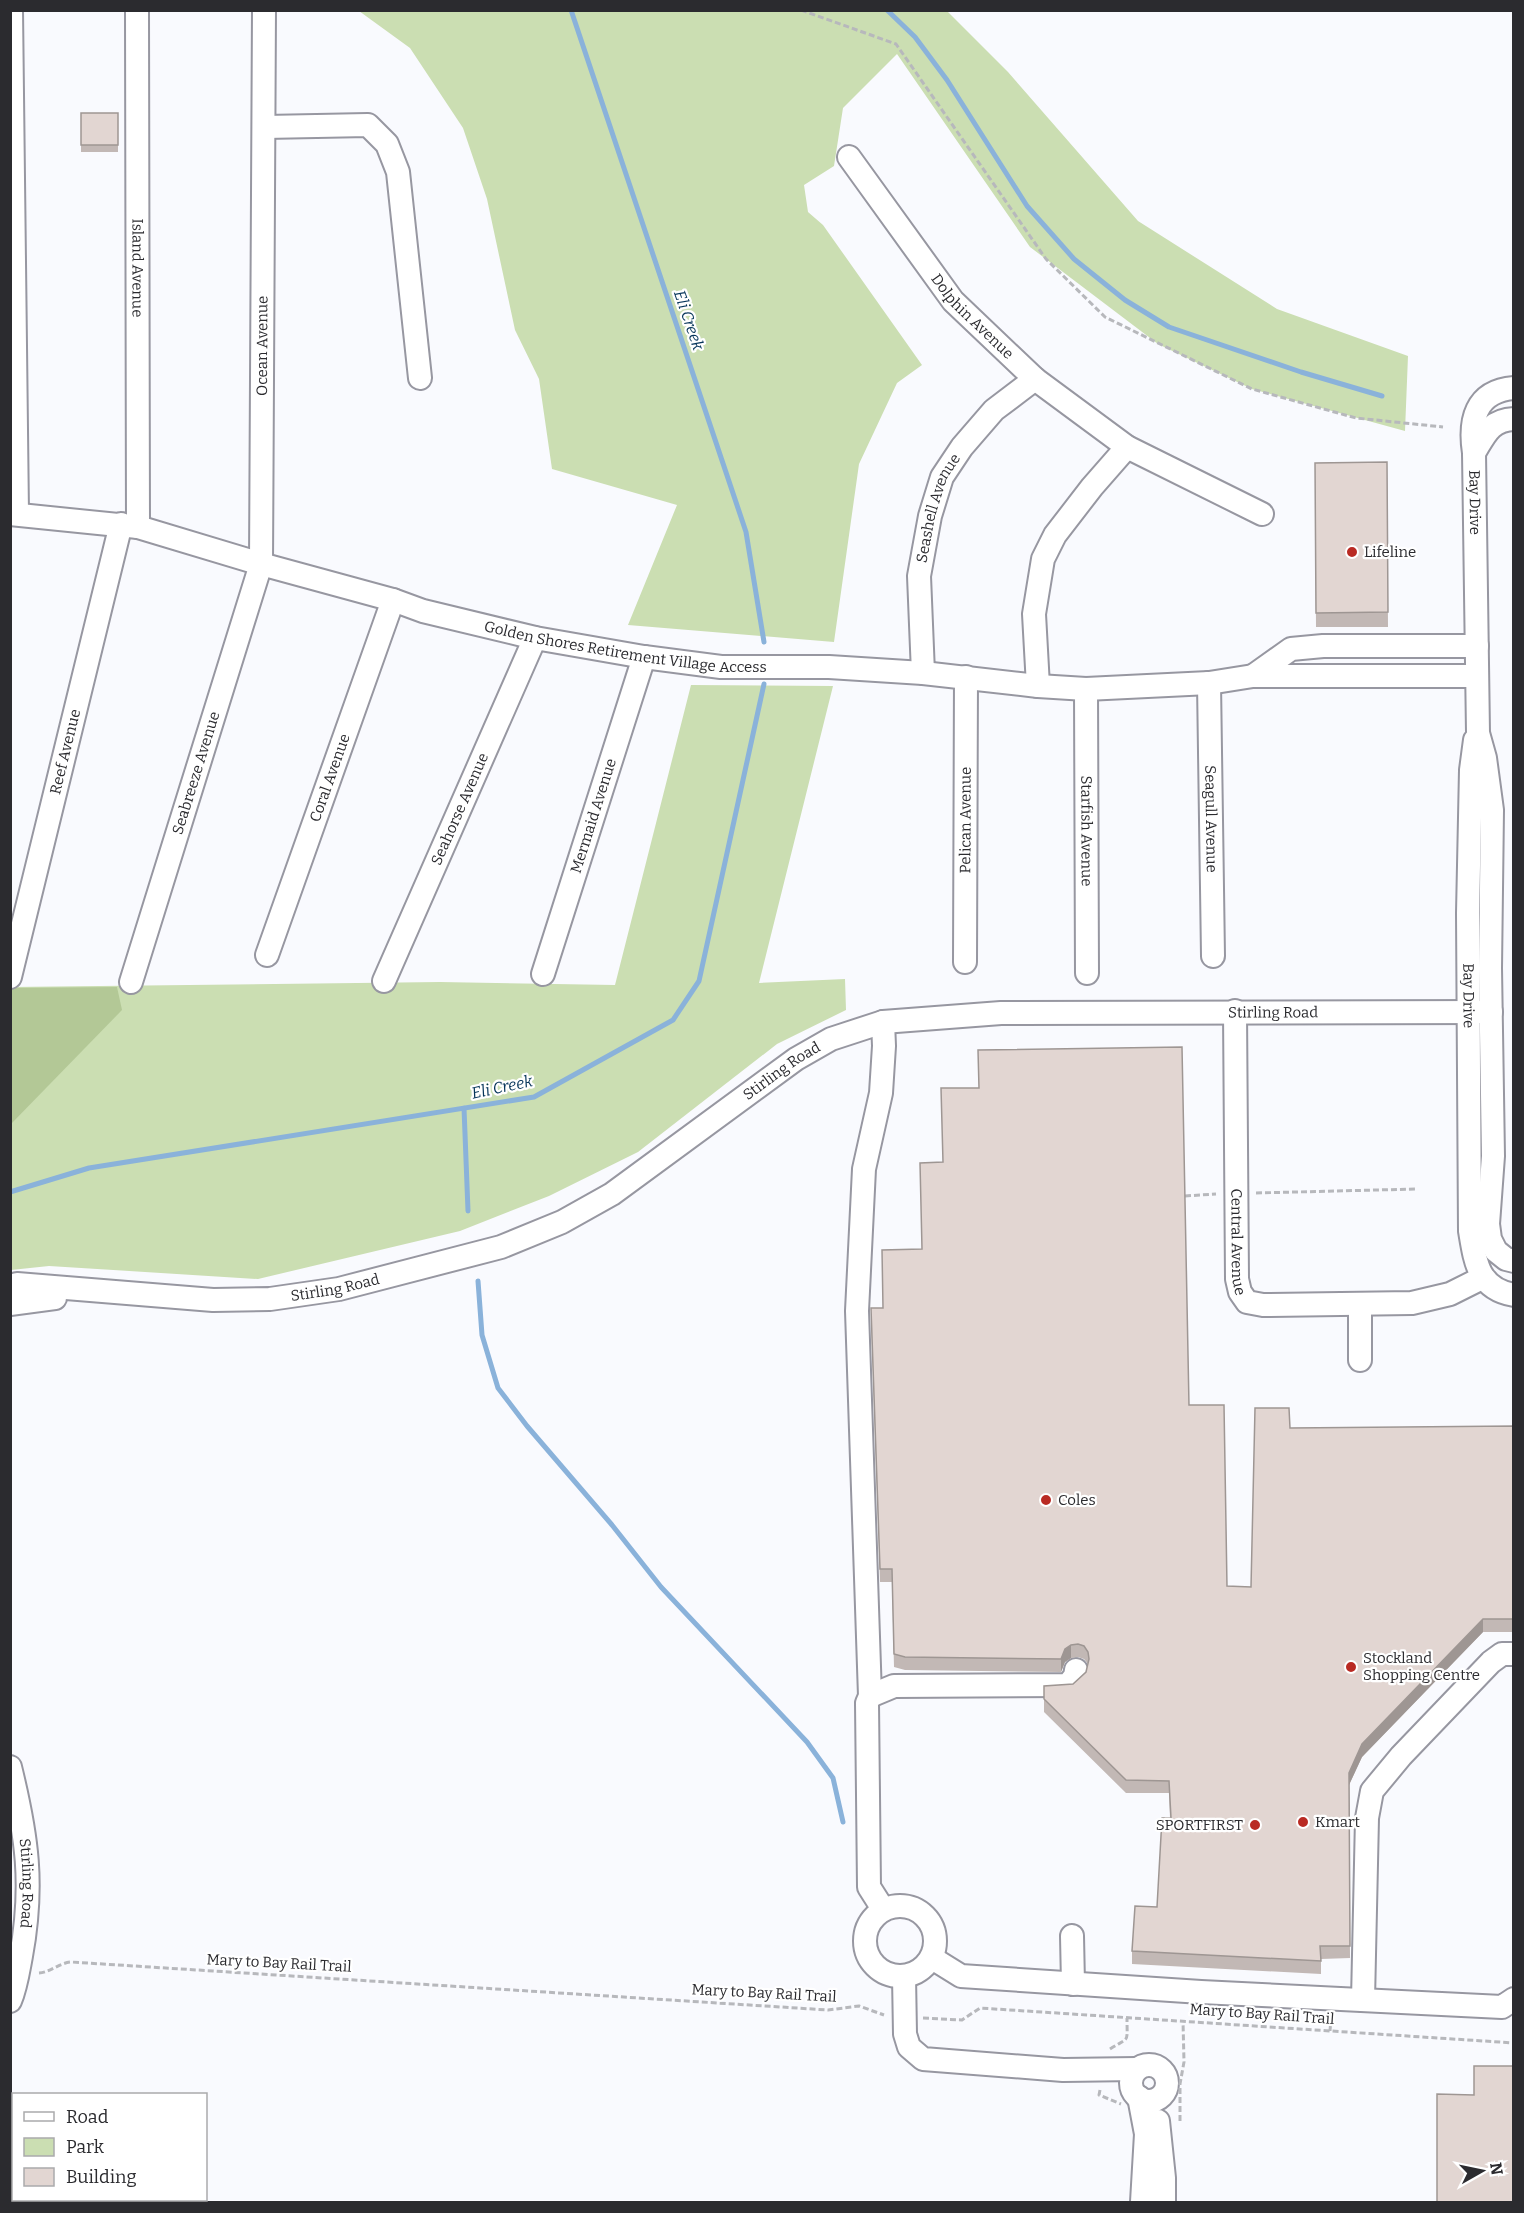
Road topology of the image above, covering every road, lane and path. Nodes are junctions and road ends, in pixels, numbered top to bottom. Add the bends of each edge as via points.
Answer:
1 (11, 10) edge
2 (137, 10) edge
3 (264, 10) edge
4 (801, 10) edge
5 (265, 127) junction
6 (849, 157) dead end
7 (420, 378) dead end
8 (1035, 379) junction
9 (1514, 388) edge
10 (1514, 419) edge
11 (1443, 427) dead end
12 (1126, 447) junction
13 (1474, 453) junction
14 (14, 514) edge
15 (1262, 514) dead end
16 (129, 525) junction
17 (261, 564) junction
18 (393, 600) junction
19 (535, 638) junction
20 (1477, 646) junction
21 (644, 657) junction
22 (923, 673) junction
23 (1253, 676) junction
24 (1477, 676) junction
25 (966, 677) junction
26 (1209, 682) junction
27 (1038, 686) junction
28 (1086, 689) junction
29 (1478, 733) junction
30 (267, 955) dead end
31 (1213, 956) dead end
32 (965, 962) dead end
33 (1087, 973) dead end
34 (543, 974) dead end
35 (10, 977) edge
36 (384, 981) dead end
37 (131, 982) dead end
38 (1235, 1011) junction
39 (1491, 1011) junction
40 (1468, 1012) junction
41 (883, 1022) junction
42 (1416, 1189) dead end
43 (1237, 1193) junction
44 (1185, 1196) edge
45 (1505, 1256) edge
46 (1478, 1270) junction
47 (10, 1286) edge
48 (119, 1293) junction
49 (1514, 1295) edge
50 (10, 1304) edge
51 (1360, 1304) junction
52 (1360, 1360) dead end
53 (1514, 1654) edge
54 (1076, 1670) dead end
55 (870, 1695) junction
56 (10, 1767) edge
57 (883, 1909) junction
58 (1072, 1936) dead end
59 (932, 1958) junction
60 (18, 1973) junction
61 (904, 1976) junction
62 (1072, 1984) junction
63 (1514, 1999) edge
64 (1363, 2000) junction
65 (10, 2001) edge
66 (1331, 2015) dead end
67 (903, 2017) junction
68 (1126, 2017) junction
69 (1182, 2021) junction
70 (1330, 2031) junction
71 (1514, 2043) edge
72 (1106, 2055) dead end
73 (1137, 2069) junction
74 (1063, 2070) junction
75 (1144, 2096) junction
76 (1180, 2132) dead end
77 (1142, 2202) edge
78 (1164, 2202) edge

1 - 14 street
2 - 16 street, Island Avenue
3 - 5 street, Ocean Avenue
4 - 11 path via 896,44 1046,259 1105,317 1252,389 1356,418
5 - 7 street via 368,125 387,144 398,172
5 - 17 street, Ocean Avenue
6 - 8 street, Dolphin Avenue via 953,301
8 - 12 street, Dolphin Avenue
8 - 22 street, Seashell Avenue via 994,410 942,477 919,576
9 - 13 street, Bay Drive via 1490,394 1476,410 1471,434
10 - 13 street via 1500,419
12 - 15 street, Dolphin Avenue
12 - 27 street via 1055,535 1043,559 1034,614
13 - 20 street, Bay Drive
14 - 16 street, Golden Shores Retirement Village Access
16 - 17 street, Golden Shores Retirement Village Access
16 - 35 street, Reef Avenue
17 - 18 street, Golden Shores Retirement Village Access
17 - 37 street, Seabreeze Avenue
18 - 19 street, Golden Shores Retirement Village Access
18 - 30 street, Coral Avenue
19 - 21 street, Golden Shores Retirement Village Access
19 - 36 street, Seahorse Avenue
20 - 23 street, Golden Shores Retirement Village Access via 1323,646 1291,650
20 - 24 street, Bay Drive
21 - 22 street, Golden Shores Retirement Village Access via 722,667 829,667
21 - 34 street, Mermaid Avenue
22 - 25 street, Golden Shores Retirement Village Access
23 - 24 street, Golden Shores Retirement Village Access
23 - 26 street, Golden Shores Retirement Village Access
24 - 29 street, Bay Drive
25 - 27 street, Golden Shores Retirement Village Access
25 - 32 street, Pelican Avenue
26 - 28 street, Golden Shores Retirement Village Access
26 - 31 street, Seagull Avenue
27 - 28 street, Golden Shores Retirement Village Access
28 - 33 street, Starfish Avenue
29 - 39 street, Bay Drive via 1492,810
29 - 40 street, Bay Drive via 1471,770
38 - 40 street, Stirling Road
38 - 41 street, Stirling Road via 1001,1013
38 - 43 street, Central Avenue
39 - 40 street, Stirling Road
39 - 45 street, Bay Drive via 1494,1156 1488,1224 1490,1239
40 - 46 street, Bay Drive via 1470,1231
41 - 48 street, Stirling Road via 831,1039 796,1059 612,1194 562,1222 501,1247 339,1288 270,1299 213,1300
41 - 55 street via 881,1093 864,1169 857,1311
42 - 43 path
43 - 44 path
43 - 51 street, Central Avenue via 1237,1279 1247,1302
46 - 49 street via 1503,1294
46 - 51 street, Central Avenue via 1434,1299
47 - 48 street, Stirling Road
48 - 50 street, Stirling Road
51 - 52 street
53 - 64 street via 1496,1656 1372,1791 1367,1818
54 - 55 street via 1068,1685 894,1686
55 - 57 street via 869,1887
56 - 60 street, Stirling Road via 28,1852 26,1931
57 - 59 street via 905,1905 925,1916 935,1935
57 - 61 street via 867,1927 866,1951 880,1971
58 - 62 street
59 - 61 street via 925,1967
59 - 62 street via 961,1976
60 - 65 street, Stirling Road
60 - 67 path, Mary to Bay Rail Trail via 43,1973 71,1962 828,2010 859,2006 878,2015
61 - 67 street
62 - 64 street
63 - 64 street via 1502,2007
66 - 70 path
67 - 68 path, Mary to Bay Rail Trail via 962,2020 980,2008
67 - 74 street via 909,2047 923,2059
68 - 69 path, Mary to Bay Rail Trail
68 - 72 path via 1127,2038 1111,2047
69 - 70 path, Mary to Bay Rail Trail
69 - 76 path
70 - 71 path, Mary to Bay Rail Trail
73 - 74 street
73 - 75 street via 1131,2081
73 - 75 street via 1158,2067 1167,2079 1164,2093
74 - 75 street
75 - 77 street
75 - 78 street via 1158,2129

